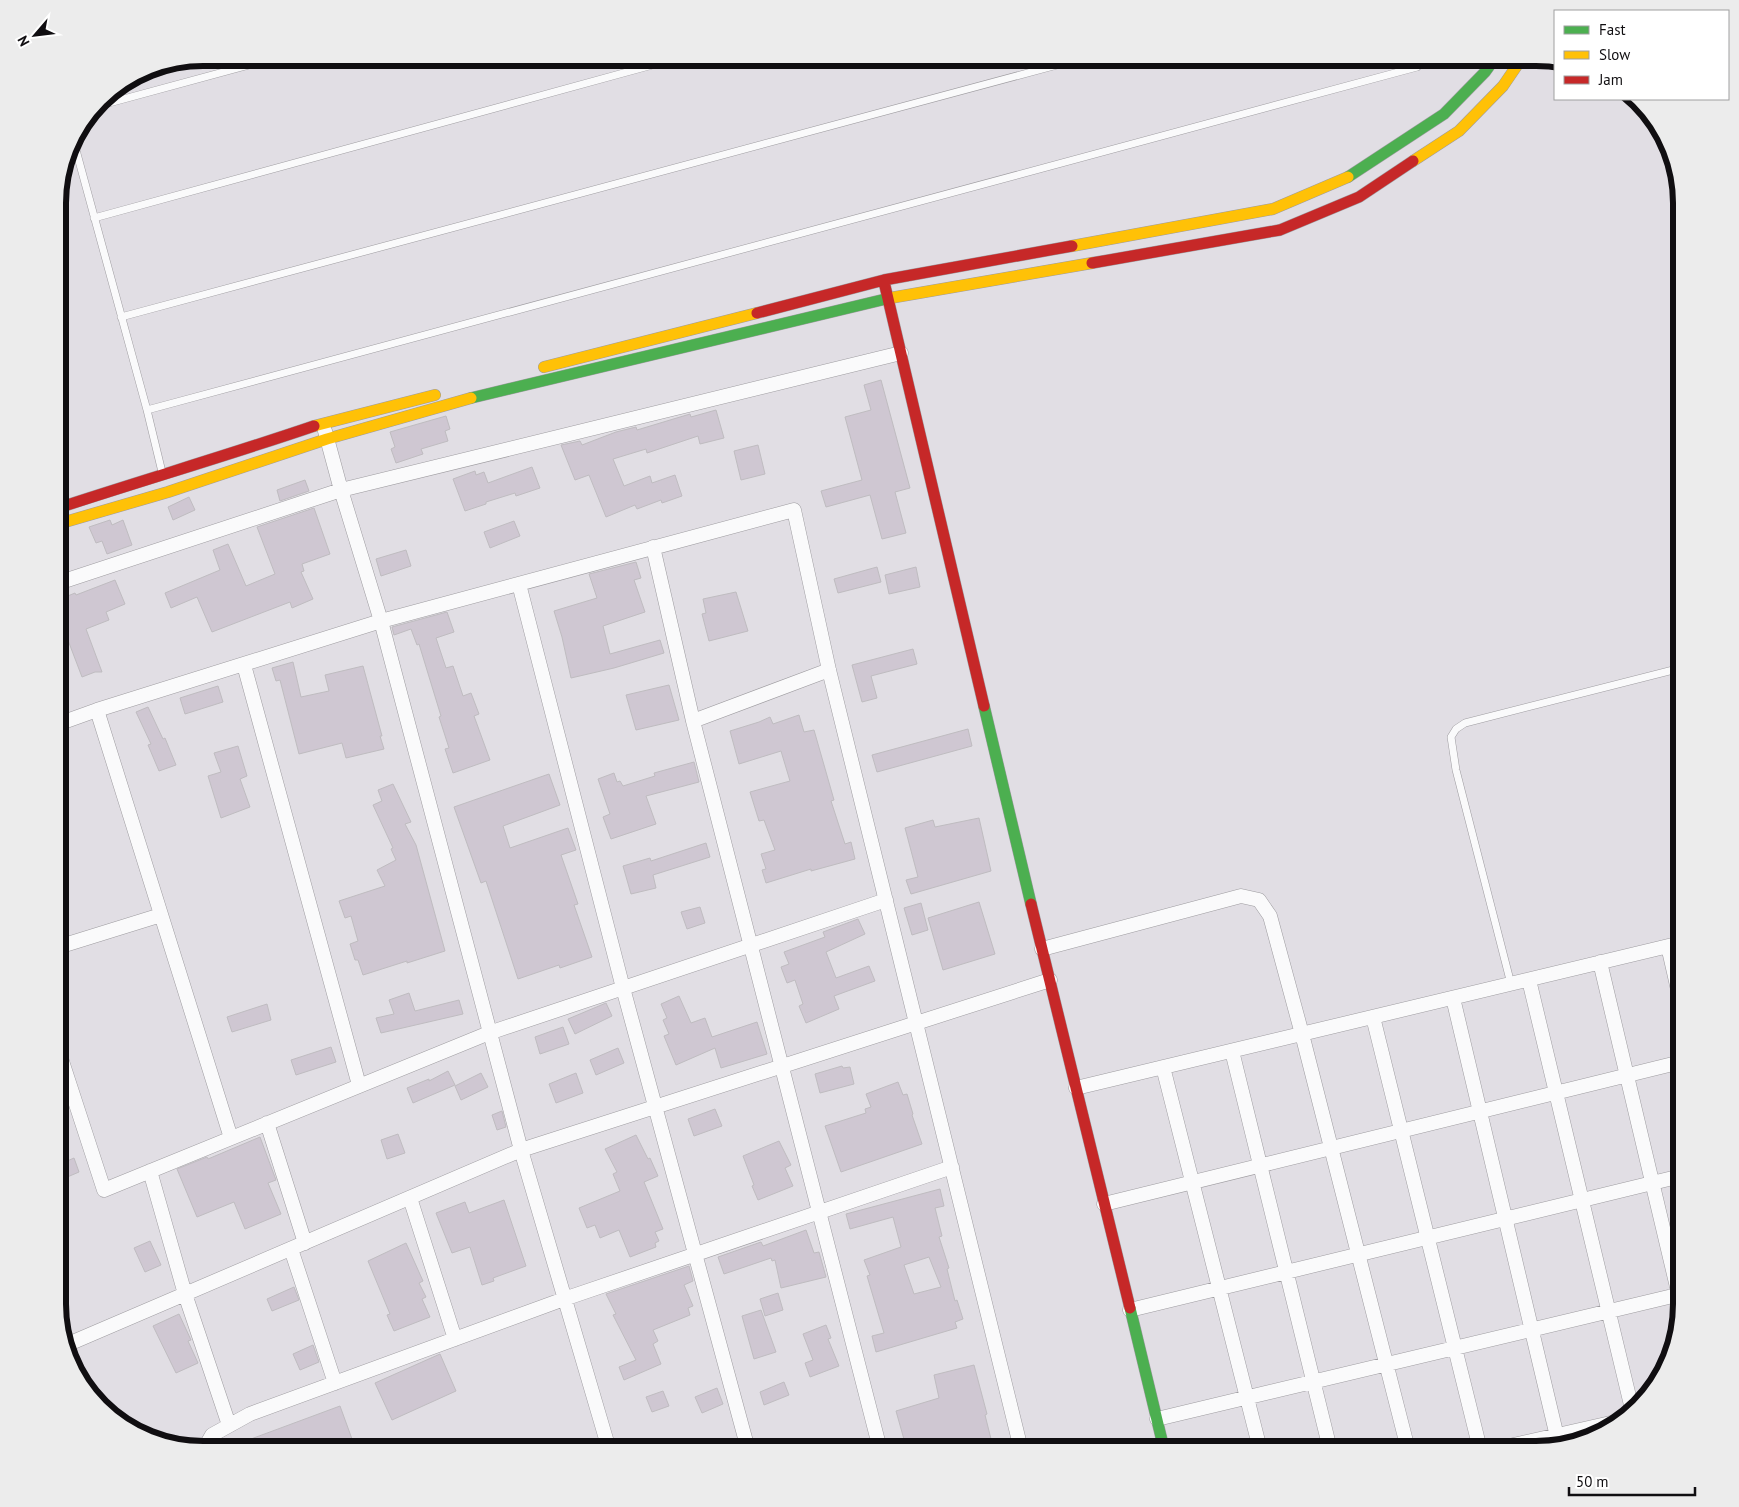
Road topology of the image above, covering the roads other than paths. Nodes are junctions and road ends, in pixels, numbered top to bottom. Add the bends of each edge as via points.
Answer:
1 (1052, 66) edge
2 (1417, 66) edge
3 (1489, 66) edge
4 (1517, 66) edge
5 (242, 67) edge
6 (646, 67) edge
7 (111, 103) edge
8 (77, 152) edge
9 (94, 218) junction
10 (884, 280) junction
11 (888, 298) junction
12 (121, 317) junction
13 (901, 353) junction
14 (530, 370) dead end
15 (445, 392) dead end
16 (146, 410) junction
17 (322, 424) junction
18 (327, 439) junction
19 (162, 474) junction
20 (341, 490) junction
21 (168, 492) junction
22 (67, 505) edge
23 (67, 521) edge
24 (653, 547) junction
25 (67, 580) edge
26 (519, 584) junction
27 (381, 621) junction
28 (244, 665) junction
29 (829, 670) junction
30 (1673, 670) edge
31 (97, 710) junction
32 (67, 721) edge
33 (693, 721) junction
34 (886, 900) junction
35 (161, 915) junction
36 (67, 944) edge
37 (1673, 945) edge
38 (750, 946) junction
39 (1042, 949) junction
40 (1600, 962) junction
41 (1050, 980) junction
42 (1528, 980) junction
43 (1511, 984) junction
44 (623, 988) junction
45 (1452, 998) junction
46 (1373, 1017) junction
47 (917, 1022) junction
48 (489, 1033) junction
49 (1302, 1034) junction
50 (1232, 1051) junction
51 (1673, 1064) edge
52 (781, 1066) junction
53 (1163, 1067) junction
54 (1627, 1076) junction
55 (67, 1077) edge
56 (359, 1085) junction
57 (1076, 1088) junction
58 (1556, 1093) junction
59 (655, 1107) junction
60 (1480, 1112) junction
61 (267, 1123) junction
62 (1401, 1131) junction
63 (231, 1138) junction
64 (1331, 1148) junction
65 (521, 1150) junction
66 (1260, 1166) junction
67 (952, 1167) junction
68 (150, 1171) junction
69 (1673, 1178) edge
70 (1192, 1182) junction
71 (1653, 1183) junction
72 (410, 1198) junction
73 (1582, 1200) junction
74 (1104, 1204) junction
75 (819, 1212) junction
76 (1505, 1219) junction
77 (1428, 1238) junction
78 (305, 1243) junction
79 (291, 1249) junction
80 (695, 1254) junction
81 (1358, 1254) junction
82 (1673, 1264) edge
83 (1286, 1272) junction
84 (1219, 1289) junction
85 (185, 1294) junction
86 (564, 1299) junction
87 (1673, 1299) edge
88 (1130, 1310) junction
89 (1609, 1311) junction
90 (1531, 1330) junction
91 (455, 1339) junction
92 (72, 1342) edge
93 (1455, 1348) junction
94 (1386, 1364) junction
95 (1313, 1382) junction
96 (335, 1383) junction
97 (1247, 1398) junction
98 (1630, 1402) edge
99 (1157, 1420) junction
100 (229, 1425) junction
101 (1558, 1439) edge
102 (209, 1441) edge
103 (606, 1441) edge
104 (746, 1441) edge
105 (878, 1441) edge
106 (1019, 1441) edge
107 (1162, 1441) edge
108 (1258, 1441) edge
109 (1328, 1441) edge
110 (1406, 1441) edge
111 (1478, 1441) edge

1 - 12 lane
2 - 16 lane
3 - 10 street via 1444,114 1348,177 1273,209
4 - 11 street via 1503,86 1459,131 1359,197 1280,230
5 - 7 lane
6 - 9 lane
8 - 9 lane
9 - 12 lane
10 - 11 street
10 - 14 street
11 - 13 street
11 - 18 street via 514,387
12 - 16 lane
13 - 20 street
13 - 39 street
15 - 17 street
16 - 19 lane
17 - 18 street
17 - 19 street
18 - 20 street
18 - 21 street
19 - 21 lane
19 - 22 street
20 - 25 street
20 - 27 street
21 - 23 street
24 - 26 street
24 - 29 street via 794,510
24 - 33 street
26 - 27 street
26 - 44 street
27 - 28 street
27 - 48 street
28 - 31 street
28 - 56 street
29 - 33 street
29 - 34 street
30 - 43 lane via 1465,723 1451,736 1456,770
31 - 32 street
31 - 35 street
33 - 38 street
34 - 38 street
34 - 47 street
35 - 36 street
35 - 63 street
37 - 40 street
38 - 44 street
38 - 52 street
39 - 41 street
39 - 49 street via 1241,896 1259,900 1270,916
40 - 42 street
40 - 54 street
41 - 47 street
41 - 57 street
42 - 43 street
42 - 58 street
43 - 45 street
44 - 48 street
44 - 59 street
45 - 46 street
45 - 60 street
46 - 49 street
46 - 62 street
47 - 52 street
47 - 67 street
48 - 56 street
48 - 65 street
49 - 50 street
49 - 64 street
50 - 53 street
50 - 66 street
51 - 54 street
52 - 59 street
52 - 75 street
53 - 57 street
53 - 70 street
54 - 58 street
54 - 71 street
55 - 68 street via 104,1190
56 - 61 street
57 - 74 street
58 - 60 street
58 - 73 street
59 - 65 street
59 - 80 street
60 - 62 street
60 - 76 street
61 - 63 street
61 - 78 street
62 - 64 street
62 - 77 street
63 - 68 street
64 - 66 street
64 - 81 street
65 - 72 street
65 - 86 street
66 - 70 street
66 - 83 street
67 - 75 street
67 - 106 street
68 - 85 street
69 - 71 street
70 - 74 street
70 - 84 street
71 - 73 street
71 - 82 street
72 - 78 street
72 - 91 street
73 - 76 street
73 - 89 street
74 - 88 street
75 - 80 street
75 - 105 street
76 - 77 street
76 - 90 street
77 - 81 street
77 - 93 street
78 - 79 street
79 - 85 street
79 - 96 street
80 - 86 street
80 - 104 street
81 - 83 street
81 - 94 street
83 - 84 street
83 - 95 street
84 - 88 street
84 - 97 street
85 - 92 street
85 - 100 street
86 - 91 street
86 - 103 street
87 - 89 street
88 - 99 street
89 - 90 street
89 - 98 street
90 - 93 street
90 - 101 street
91 - 96 street
93 - 94 street
93 - 111 street
94 - 95 street
94 - 110 street
95 - 97 street
95 - 109 street
96 - 100 street
97 - 99 street
97 - 108 street
99 - 107 street
100 - 102 street via 212,1435

